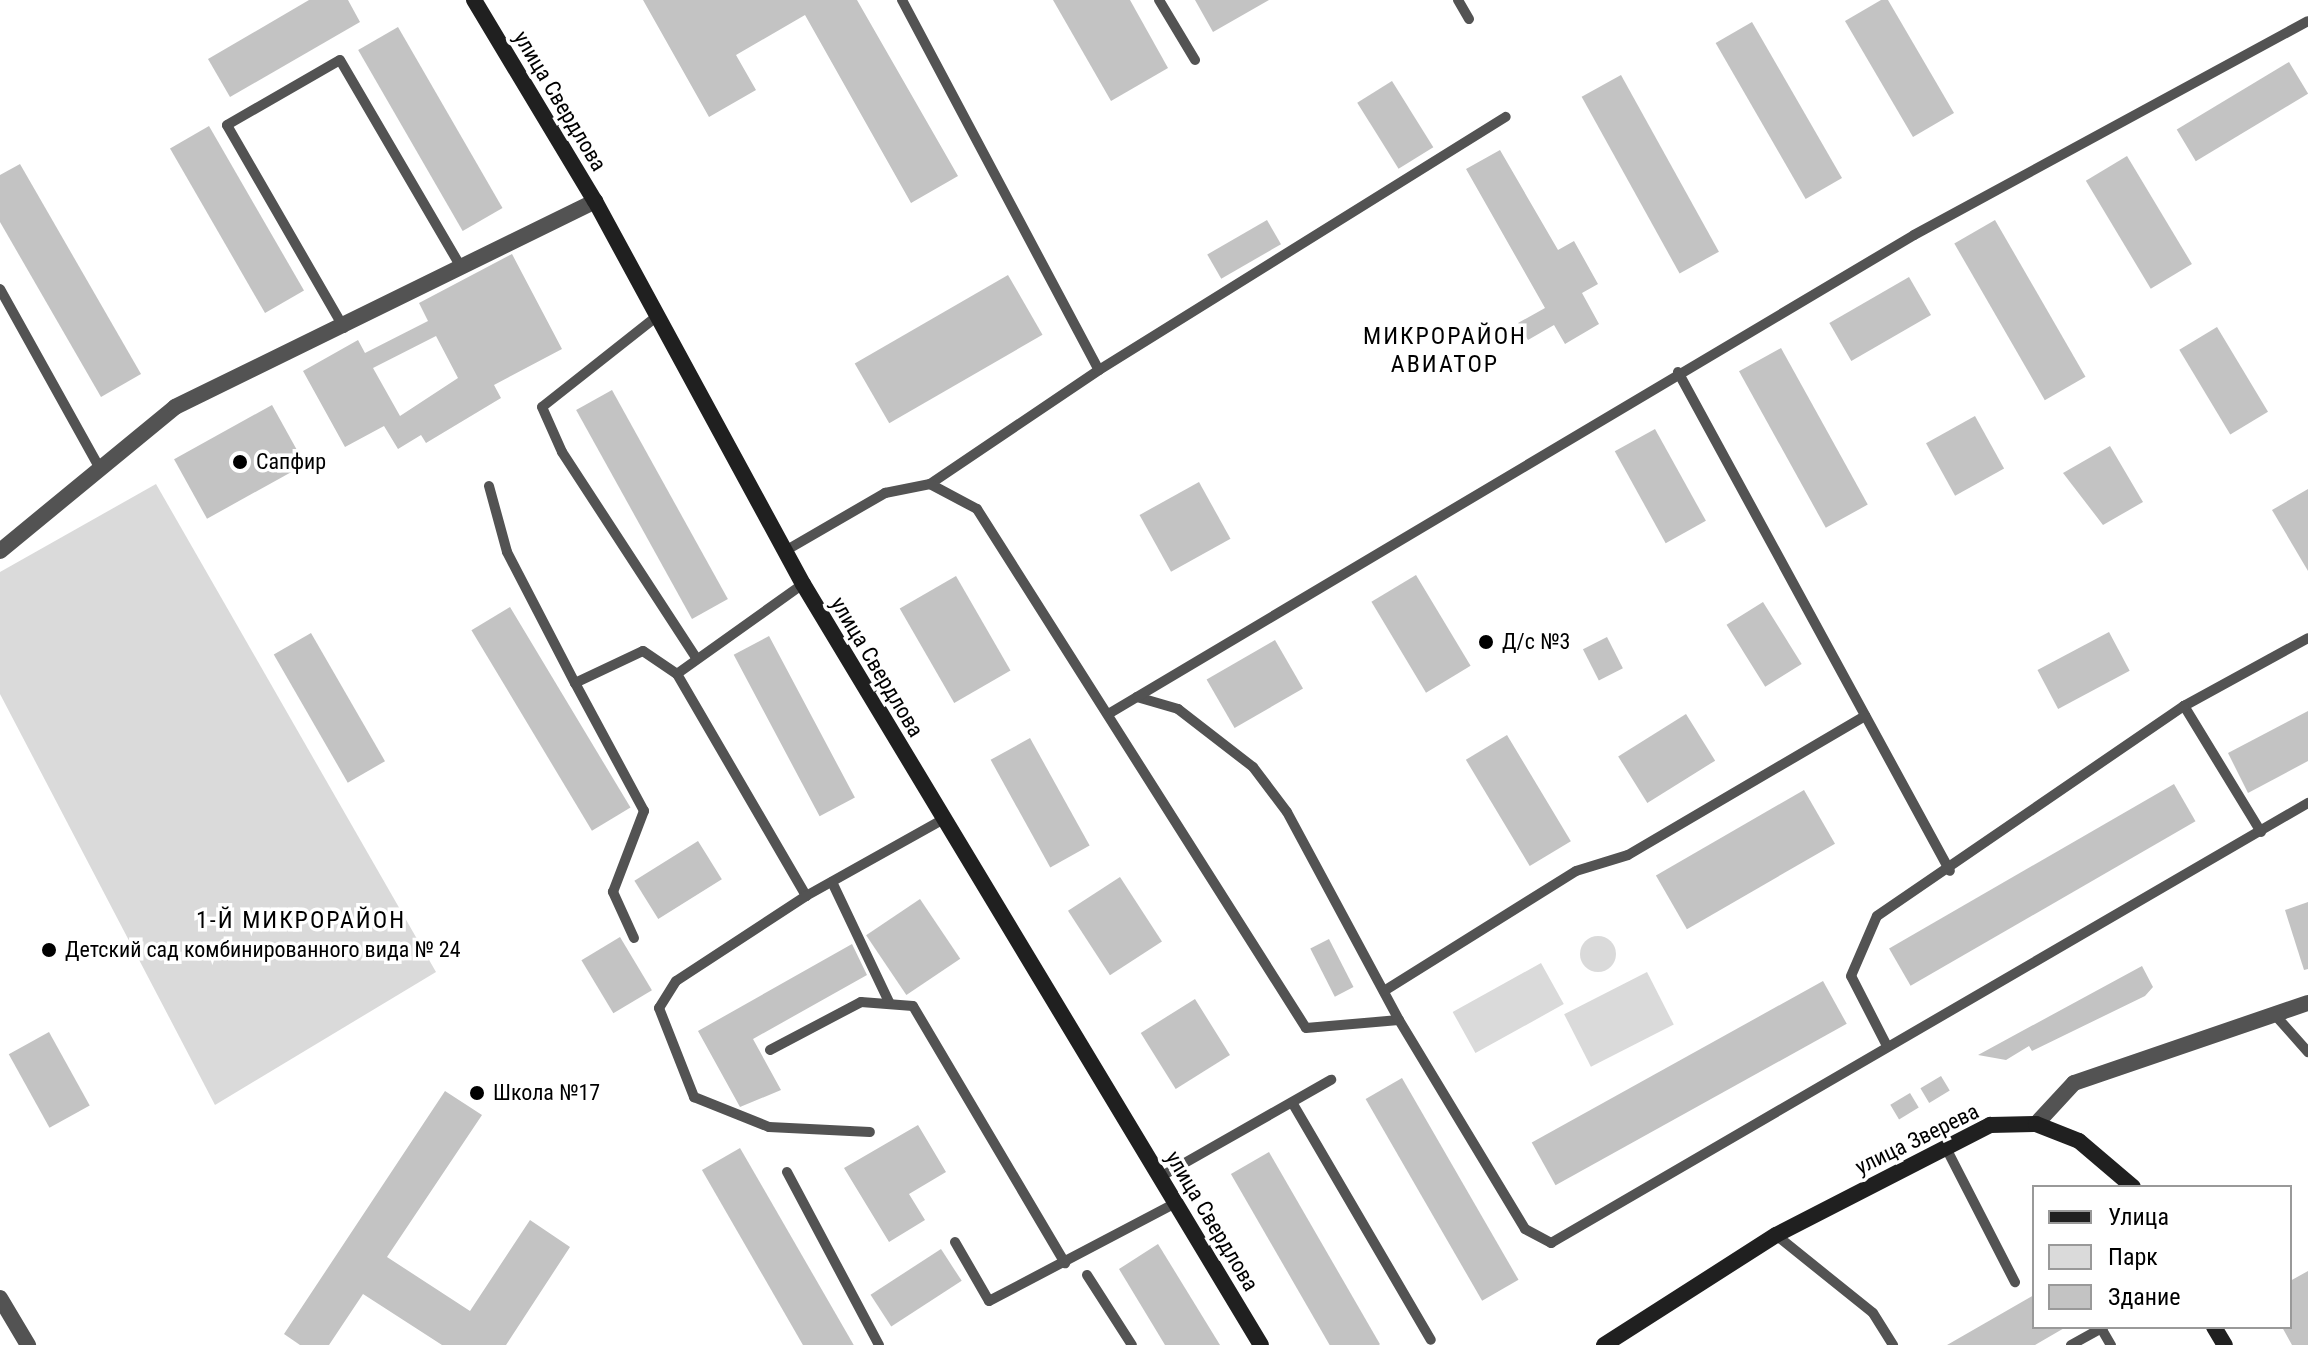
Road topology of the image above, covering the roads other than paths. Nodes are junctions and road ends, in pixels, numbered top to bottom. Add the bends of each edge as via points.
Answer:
1 (474, 0) edge
2 (902, 0) edge
3 (1159, 0) edge
4 (1458, 0) edge
5 (1469, 19) dead end
6 (2308, 21) edge
7 (1195, 60) dead end
8 (1506, 117) dead end
9 (595, 201) junction
10 (463, 270) junction
11 (0, 289) edge
12 (656, 317) junction
13 (344, 328) junction
14 (1099, 370) junction
15 (1678, 372) junction
16 (100, 469) junction
17 (930, 484) junction
18 (489, 486) dead end
19 (0, 551) edge
20 (785, 551) junction
21 (803, 584) junction
22 (2308, 638) edge
23 (697, 659) junction
24 (677, 674) junction
25 (575, 683) junction
26 (1137, 697) junction
27 (2184, 706) junction
28 (1110, 713) junction
29 (1865, 716) junction
30 (2308, 803) edge
31 (942, 820) junction
32 (2261, 832) junction
33 (1950, 871) junction
34 (832, 882) junction
35 (806, 896) junction
36 (634, 938) dead end
37 (1384, 991) junction
38 (2308, 1003) edge
39 (890, 1004) junction
40 (2275, 1015) junction
41 (1399, 1020) junction
42 (1886, 1044) junction
43 (770, 1050) dead end
44 (2308, 1052) edge
45 (1331, 1080) dead end
46 (1293, 1104) junction
47 (2036, 1124) junction
48 (870, 1132) dead end
49 (1946, 1148) junction
50 (787, 1172) dead end
51 (1160, 1177) junction
52 (2131, 1185) edge
53 (1176, 1203) junction
54 (1776, 1235) junction
55 (955, 1242) dead end
56 (1065, 1263) junction
57 (1087, 1275) dead end
58 (2015, 1282) dead end
59 (0, 1298) edge
60 (2100, 1329) edge
61 (1431, 1340) dead end
62 (28, 1345) edge
63 (879, 1345) edge
64 (1132, 1345) edge
65 (1261, 1345) edge
66 (1604, 1345) edge
67 (1893, 1345) edge
68 (2071, 1345) edge

1 - 9 main road, улица Свердлова
2 - 14 lane
3 - 7 lane
4 - 5 lane
6 - 15 lane
8 - 14 lane
9 - 10 street
9 - 12 main road, улица Свердлова
10 - 13 street
10 - 13 lane via 340,60 227,125
11 - 16 lane
12 - 20 main road, улица Свердлова
12 - 23 lane via 542,407 562,452
13 - 16 street via 175,407
14 - 17 lane
15 - 26 lane
15 - 29 lane
16 - 19 street
17 - 20 lane via 885,493
17 - 28 lane via 977,509
18 - 25 lane via 507,552
20 - 21 main road, улица Свердлова
21 - 23 lane
21 - 31 main road, улица Свердлова
22 - 27 lane
23 - 24 lane
24 - 25 lane via 643,651
24 - 35 lane
25 - 36 lane via 644,811 613,892
26 - 28 lane
26 - 37 lane via 1178,709 1253,767 1287,812
27 - 32 lane
27 - 33 lane
28 - 41 lane via 1306,1028
29 - 33 lane
29 - 37 lane via 1628,855 1576,871
30 - 32 lane
31 - 34 lane
31 - 51 main road, улица Свердлова
32 - 42 lane
33 - 42 lane via 1877,916 1851,976
34 - 35 lane
34 - 39 lane
35 - 48 lane via 676,981 659,1008 694,1097 769,1127
37 - 41 lane
38 - 40 street
39 - 43 lane via 861,1002
39 - 56 lane via 913,1006
40 - 44 lane
40 - 47 street via 2074,1083
41 - 42 lane via 1525,1229 1551,1243
45 - 46 lane
46 - 51 lane
46 - 61 lane
47 - 49 main road, улица Зверева via 1990,1125
47 - 52 main road via 2079,1141
49 - 54 main road, улица Зверева
49 - 58 lane
50 - 63 lane
51 - 53 main road, улица Свердлова
53 - 56 lane
53 - 65 main road, улица Свердлова
54 - 66 main road, улица Зверева
54 - 67 lane via 1873,1313
55 - 56 lane via 989,1301
57 - 64 lane
59 - 62 street
60 - 68 lane

